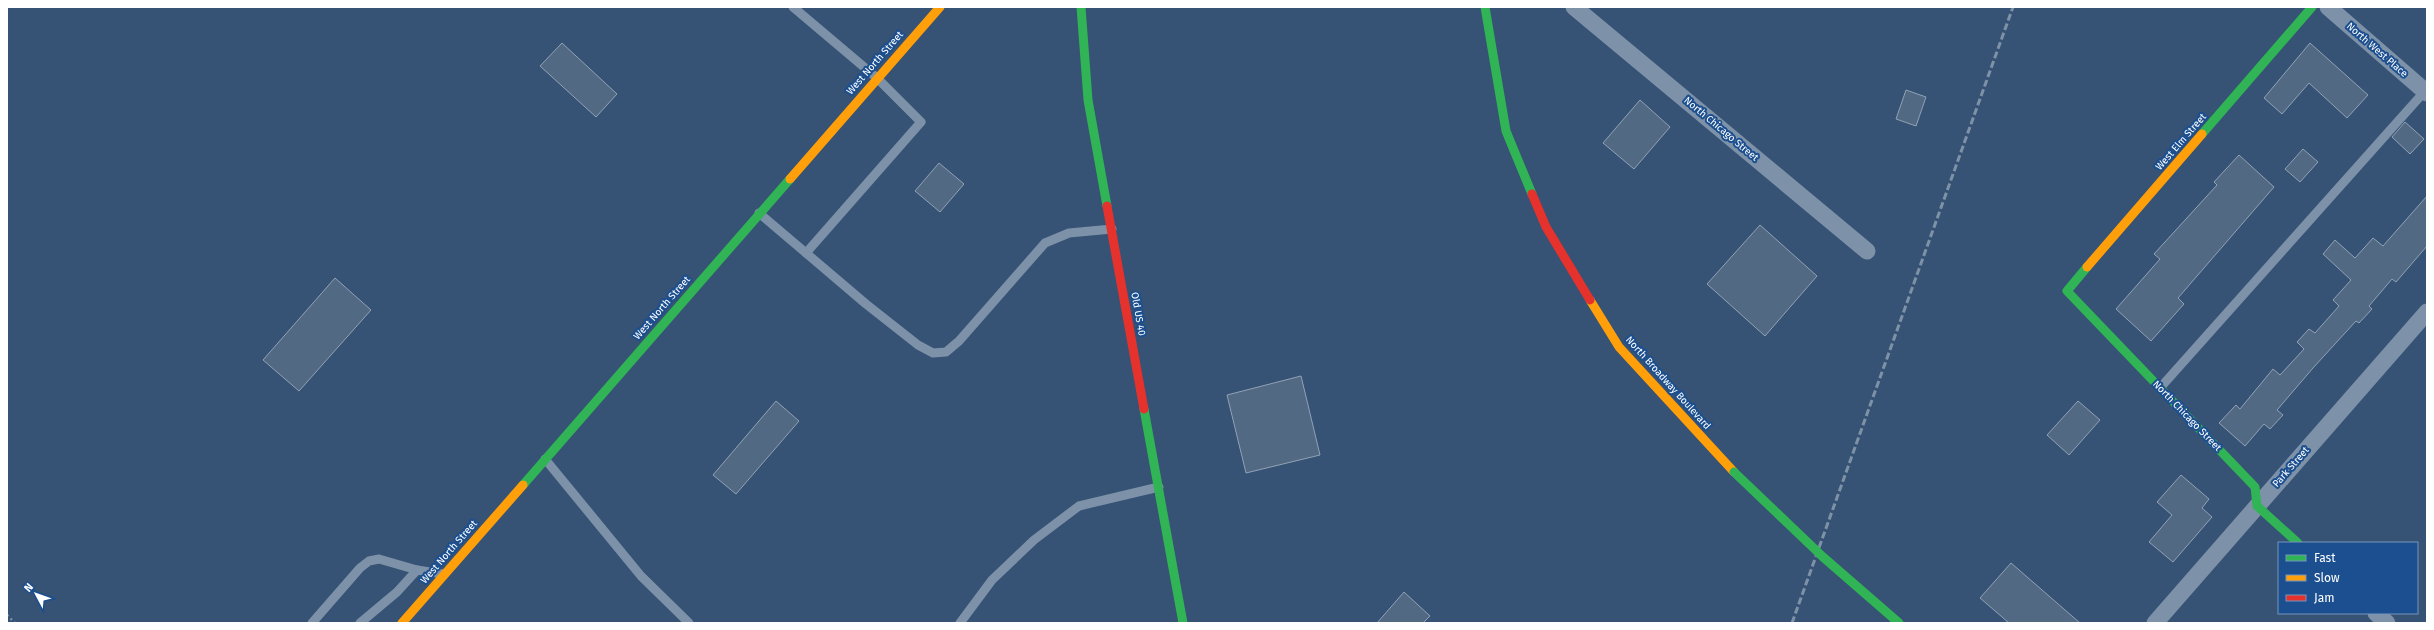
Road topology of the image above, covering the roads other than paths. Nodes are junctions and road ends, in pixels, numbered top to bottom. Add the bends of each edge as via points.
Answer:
1 (793, 7) edge
2 (940, 7) edge
3 (1082, 7) edge
4 (1485, 7) edge
5 (1574, 7) edge
6 (2312, 7) edge
7 (2328, 7) edge
8 (877, 78) junction
9 (2426, 92) edge
10 (759, 213) junction
11 (1112, 229) junction
12 (1867, 251) dead end
13 (806, 253) junction
14 (2067, 291) joint
15 (2427, 312) edge
16 (2160, 388) junction
17 (545, 459) junction
18 (1158, 487) junction
19 (2257, 506) junction
20 (2297, 542) edge
21 (417, 570) junction
22 (444, 574) junction
23 (2377, 614) edge
24 (312, 623) edge
25 (360, 623) edge
26 (402, 623) edge
27 (689, 623) edge
28 (960, 623) edge
29 (1183, 623) edge
30 (1899, 623) edge
31 (2155, 623) edge
32 (2387, 623) edge

1 - 8 lane
2 - 8 street, West North Street
3 - 11 street, Old US 40 via 1088,100
4 - 30 street, North Broadway Boulevard, bridge via 1506,131 1546,227 1618,348 1734,472 1823,557
5 - 12 street, North Chicago Street
6 - 14 street, West Elm Street
7 - 9 street, North West Place
8 - 10 street, West North Street
8 - 13 lane via 921,122
9 - 16 lane
10 - 13 lane
10 - 17 street, West North Street
11 - 13 lane via 1069,233 1045,243 959,341 946,352 933,353 918,345
11 - 18 street, Old US 40
14 - 16 street, North Chicago Street
15 - 19 street, Park Street
16 - 19 street, North Chicago Street via 2255,487
17 - 22 street, West North Street
17 - 27 lane via 641,576
18 - 28 lane via 1079,506 1034,540 992,580
18 - 29 street, Old US 40
19 - 20 street
19 - 31 street, Park Street
21 - 22 lane
21 - 24 lane via 379,559 369,561
21 - 25 lane via 397,592
22 - 26 street, West North Street
23 - 32 street

